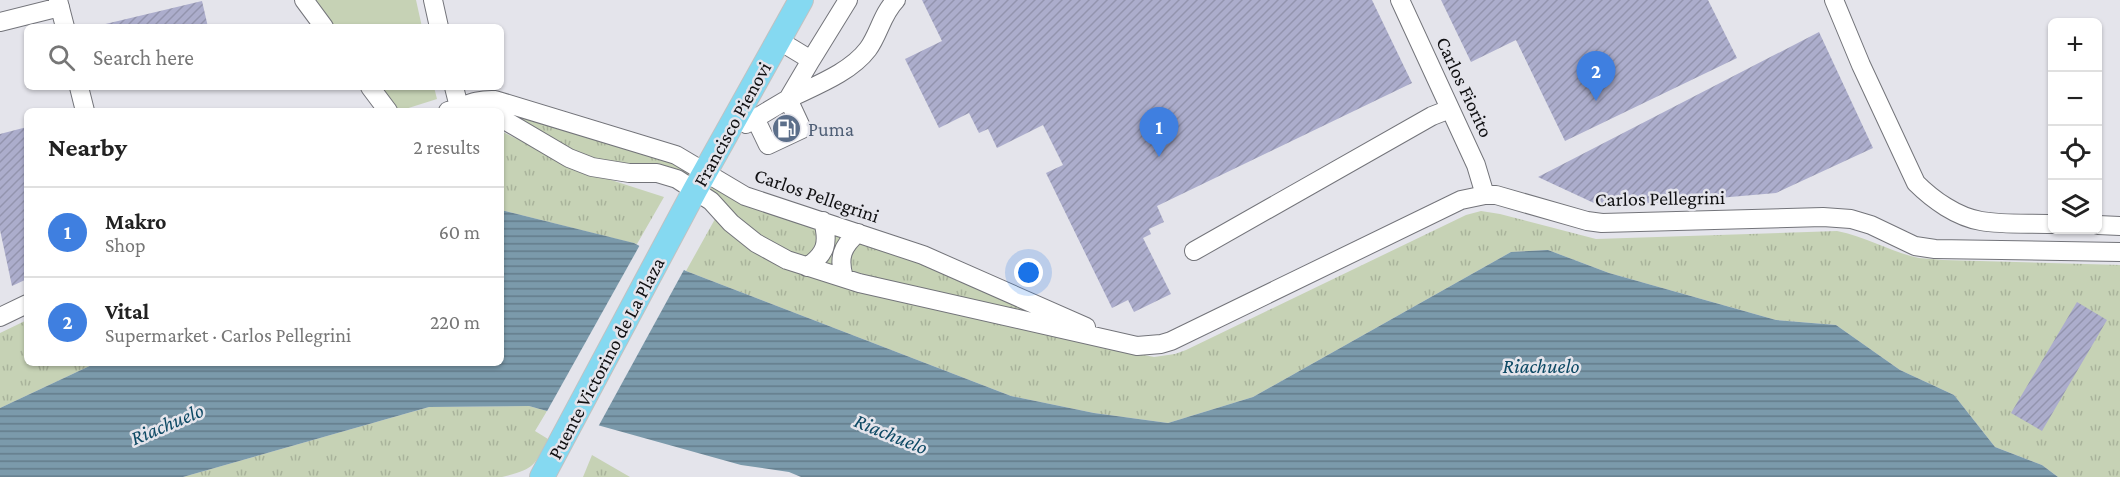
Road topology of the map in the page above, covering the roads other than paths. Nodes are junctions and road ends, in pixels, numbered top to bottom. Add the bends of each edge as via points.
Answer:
1 (304, 0) edge
2 (433, 0) edge
3 (801, 0) edge
4 (849, 0) edge
5 (896, 0) edge
6 (1400, 0) edge
7 (1834, 0) edge
8 (59, 4) edge
9 (0, 22) edge
10 (64, 24) edge
11 (322, 24) edge
12 (438, 24) edge
13 (778, 40) junction
14 (811, 60) junction
15 (81, 90) edge
16 (372, 90) edge
17 (454, 90) edge
18 (788, 99) junction
19 (84, 108) edge
20 (386, 108) edge
21 (453, 108) edge
22 (455, 108) edge
23 (1450, 109) junction
24 (755, 118) junction
25 (504, 120) edge
26 (597, 133) junction
27 (726, 136) junction
28 (584, 164) junction
29 (701, 181) junction
30 (1485, 195) junction
31 (823, 221) junction
32 (2048, 224) edge
33 (2102, 225) edge
34 (2120, 226) edge
35 (858, 233) junction
36 (664, 249) joint
37 (1194, 251) dead end
38 (2120, 252) edge
39 (807, 267) junction
40 (844, 278) junction
41 (24, 305) edge
42 (0, 317) edge
43 (1124, 344) junction
44 (545, 472) edge

1 - 11 street
2 - 12 street
3 - 13 main road, Francisco Pienovi
4 - 14 street
5 - 18 street via 862,57
6 - 23 street, Carlos Fiorito
7 - 32 street via 1916,183 1927,195 1980,221
8 - 9 street
8 - 10 street
13 - 14 street
13 - 27 main road, Francisco Pienovi
14 - 18 street
15 - 19 street
16 - 20 street
17 - 21 street
18 - 24 street
18 - 24 street via 802,129 768,145
22 - 26 street, Carlos Pellegrini via 470,101 495,100
23 - 30 street, Carlos Fiorito
23 - 37 street
24 - 27 street
25 - 28 street, Carlos Pellegrini
26 - 28 street via 581,140 579,157
26 - 29 street, Carlos Pellegrini via 676,155
27 - 29 main road, Francisco Pienovi
28 - 29 street, Carlos Pellegrini via 604,171
29 - 31 street, Carlos Pellegrini
29 - 36 main road, Francisco Pienovi
29 - 39 street, Carlos Pellegrini via 711,201 731,223 756,243
30 - 38 street, Carlos Pellegrini via 1602,223 1823,217 1851,219 1915,246 1935,249
30 - 43 street, Carlos Pellegrini via 1461,200 1172,341 1149,346
31 - 35 street, Carlos Pellegrini
31 - 39 street via 825,247
33 - 34 street
35 - 40 street via 842,252 840,266
35 - 43 street, Carlos Pellegrini via 923,255
36 - 44 main road, Puente Victorino de La Plaza
39 - 40 street, Carlos Pellegrini
40 - 43 street, Carlos Pellegrini
41 - 42 street

